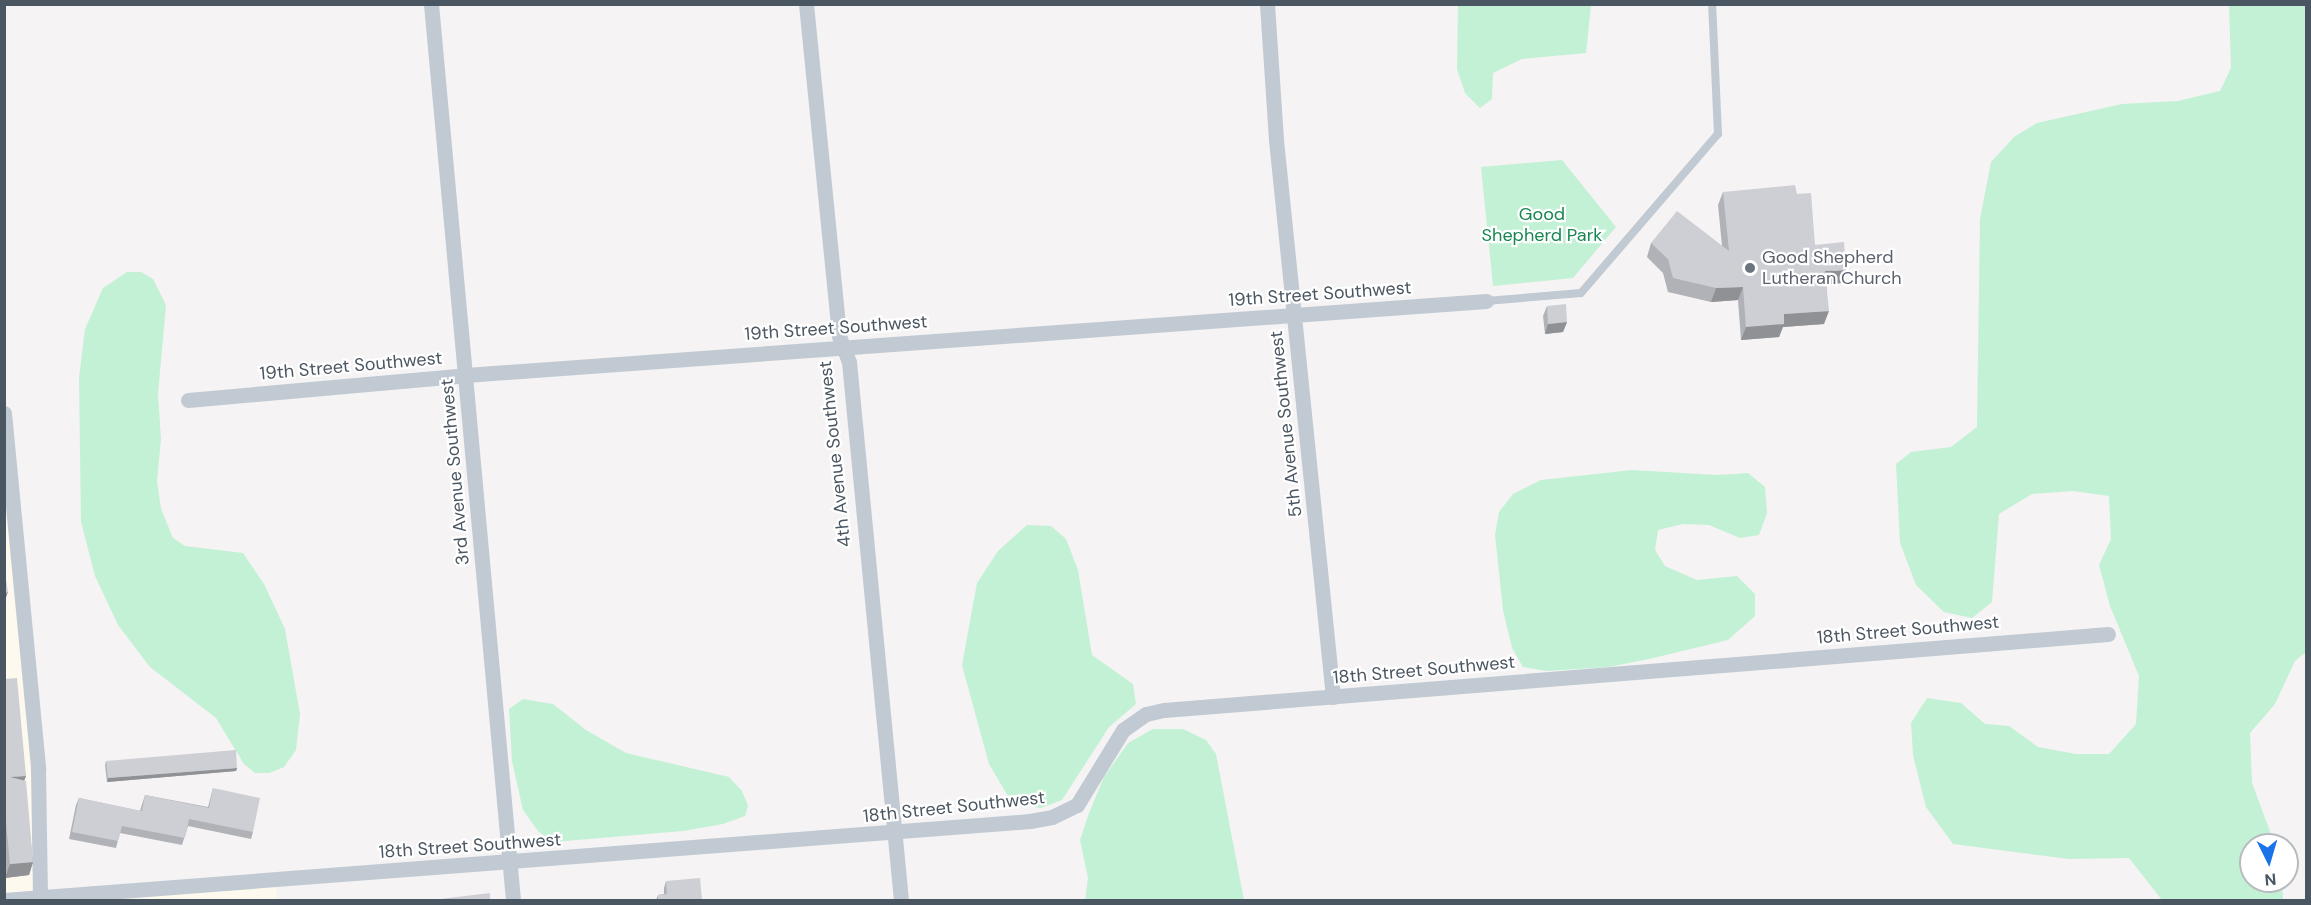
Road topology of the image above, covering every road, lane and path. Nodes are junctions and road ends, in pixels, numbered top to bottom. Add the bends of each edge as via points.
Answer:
1 (430, 4) edge
2 (806, 4) edge
3 (1267, 4) edge
4 (1712, 4) edge
5 (1486, 301) joint
6 (1295, 315) junction
7 (842, 347) junction
8 (466, 375) junction
9 (188, 400) dead end
10 (5, 414) edge
11 (2108, 634) dead end
12 (1332, 697) junction
13 (896, 833) junction
14 (510, 863) junction
15 (40, 897) junction
16 (4, 900) edge
17 (275, 900) edge
18 (284, 900) edge
19 (513, 900) edge
20 (901, 900) edge

1 - 8 street, 3rd Avenue Southwest
2 - 7 street, 4th Avenue Southwest
3 - 6 street, 5th Avenue Southwest
4 - 5 lane via 1718,134 1581,293
5 - 6 street, 19th Street Southwest
6 - 7 street, 19th Street Southwest
6 - 12 street, 5th Avenue Southwest
7 - 8 street, 19th Street Southwest
7 - 13 street, 4th Avenue Southwest via 849,362
8 - 9 street, 19th Street Southwest
8 - 14 street, 3rd Avenue Southwest
10 - 15 street via 38,768
11 - 12 street, 18th Street Southwest
12 - 13 street, 18th Street Southwest via 1182,707 1146,714 1123,730 1087,793 1068,810 1030,821
13 - 14 street, 18th Street Southwest
13 - 20 street, 4th Avenue Southwest
14 - 15 street, 18th Street Southwest
14 - 19 street, 3rd Avenue Southwest
15 - 16 street, 18th Street Southwest
17 - 18 path

